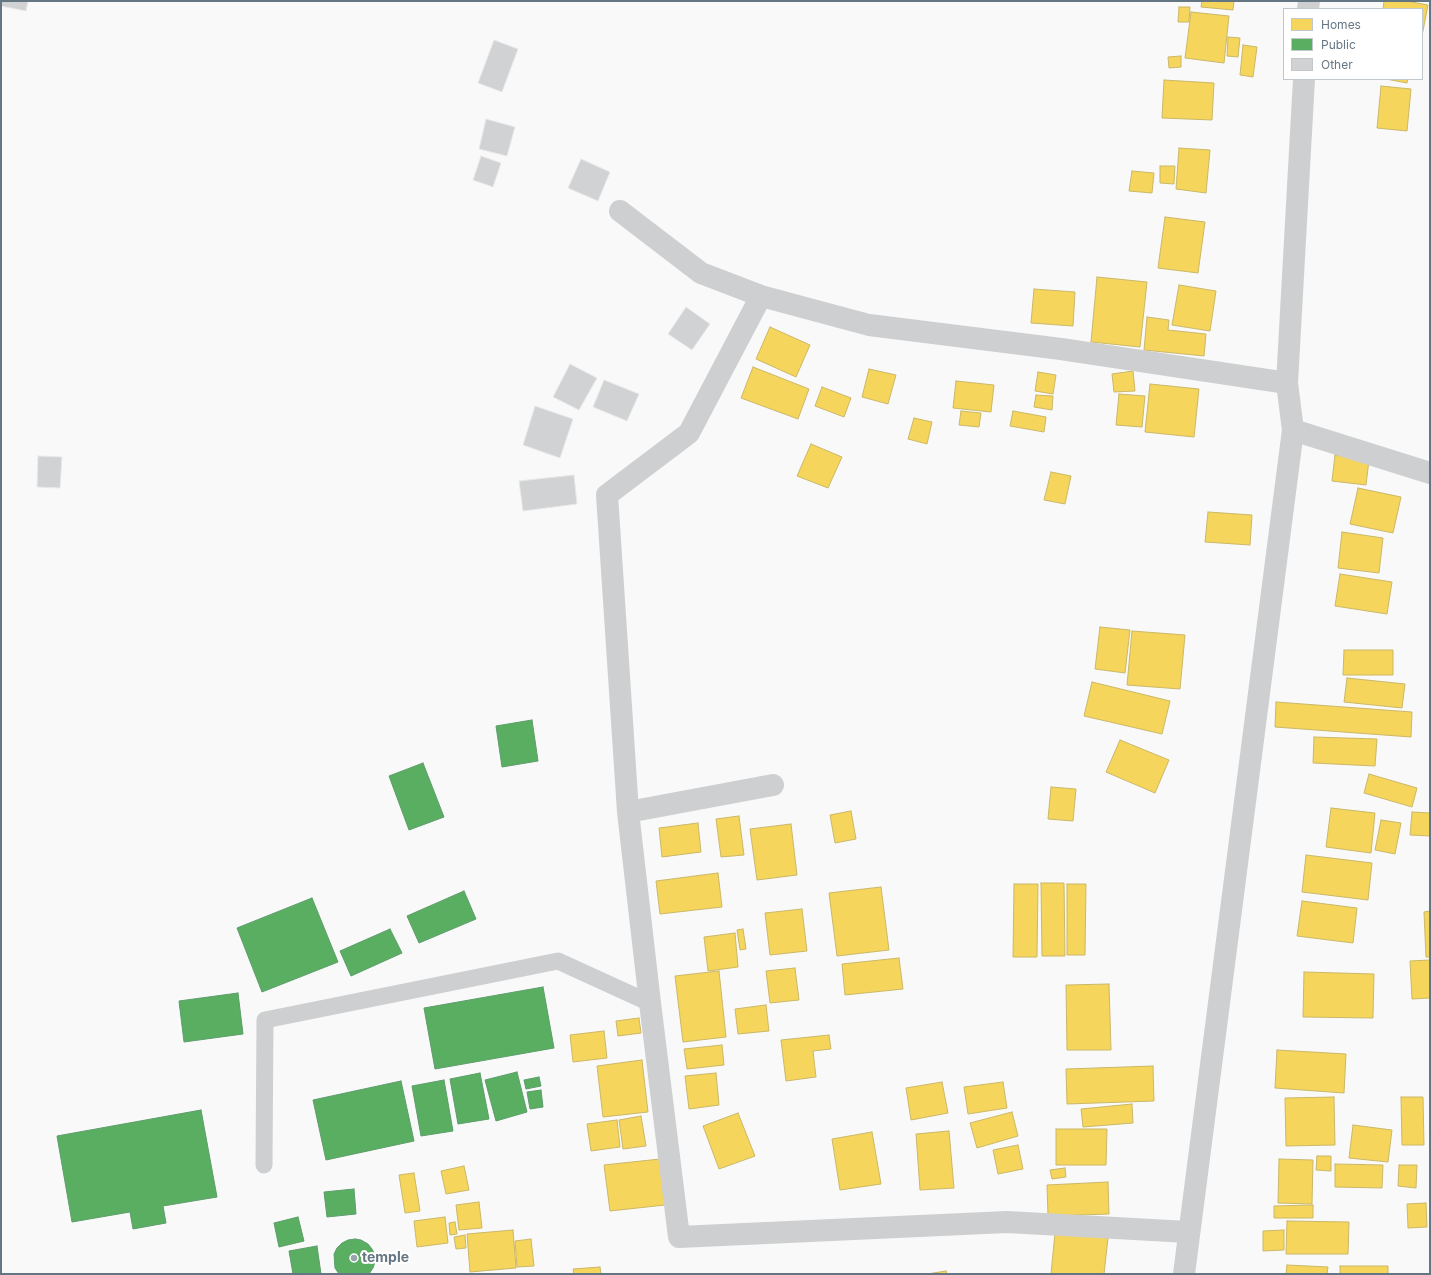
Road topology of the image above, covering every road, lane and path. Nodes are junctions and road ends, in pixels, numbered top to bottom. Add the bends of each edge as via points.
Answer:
1 (1304, 80) edge
2 (620, 211) dead end
3 (761, 296) junction
4 (1287, 383) junction
5 (1292, 430) junction
6 (1430, 474) edge
7 (774, 785) dead end
8 (628, 812) junction
9 (650, 1003) junction
10 (264, 1165) dead end
11 (1188, 1232) junction
12 (1184, 1274) edge

1 - 4 street
2 - 3 street via 701,273
3 - 4 street via 870,325 1061,349
3 - 8 street via 689,433 607,495
4 - 5 street
5 - 6 street
5 - 11 street
7 - 8 street
8 - 9 street
9 - 10 lane via 558,961 265,1020
9 - 11 street via 680,1237 1007,1222
11 - 12 street

